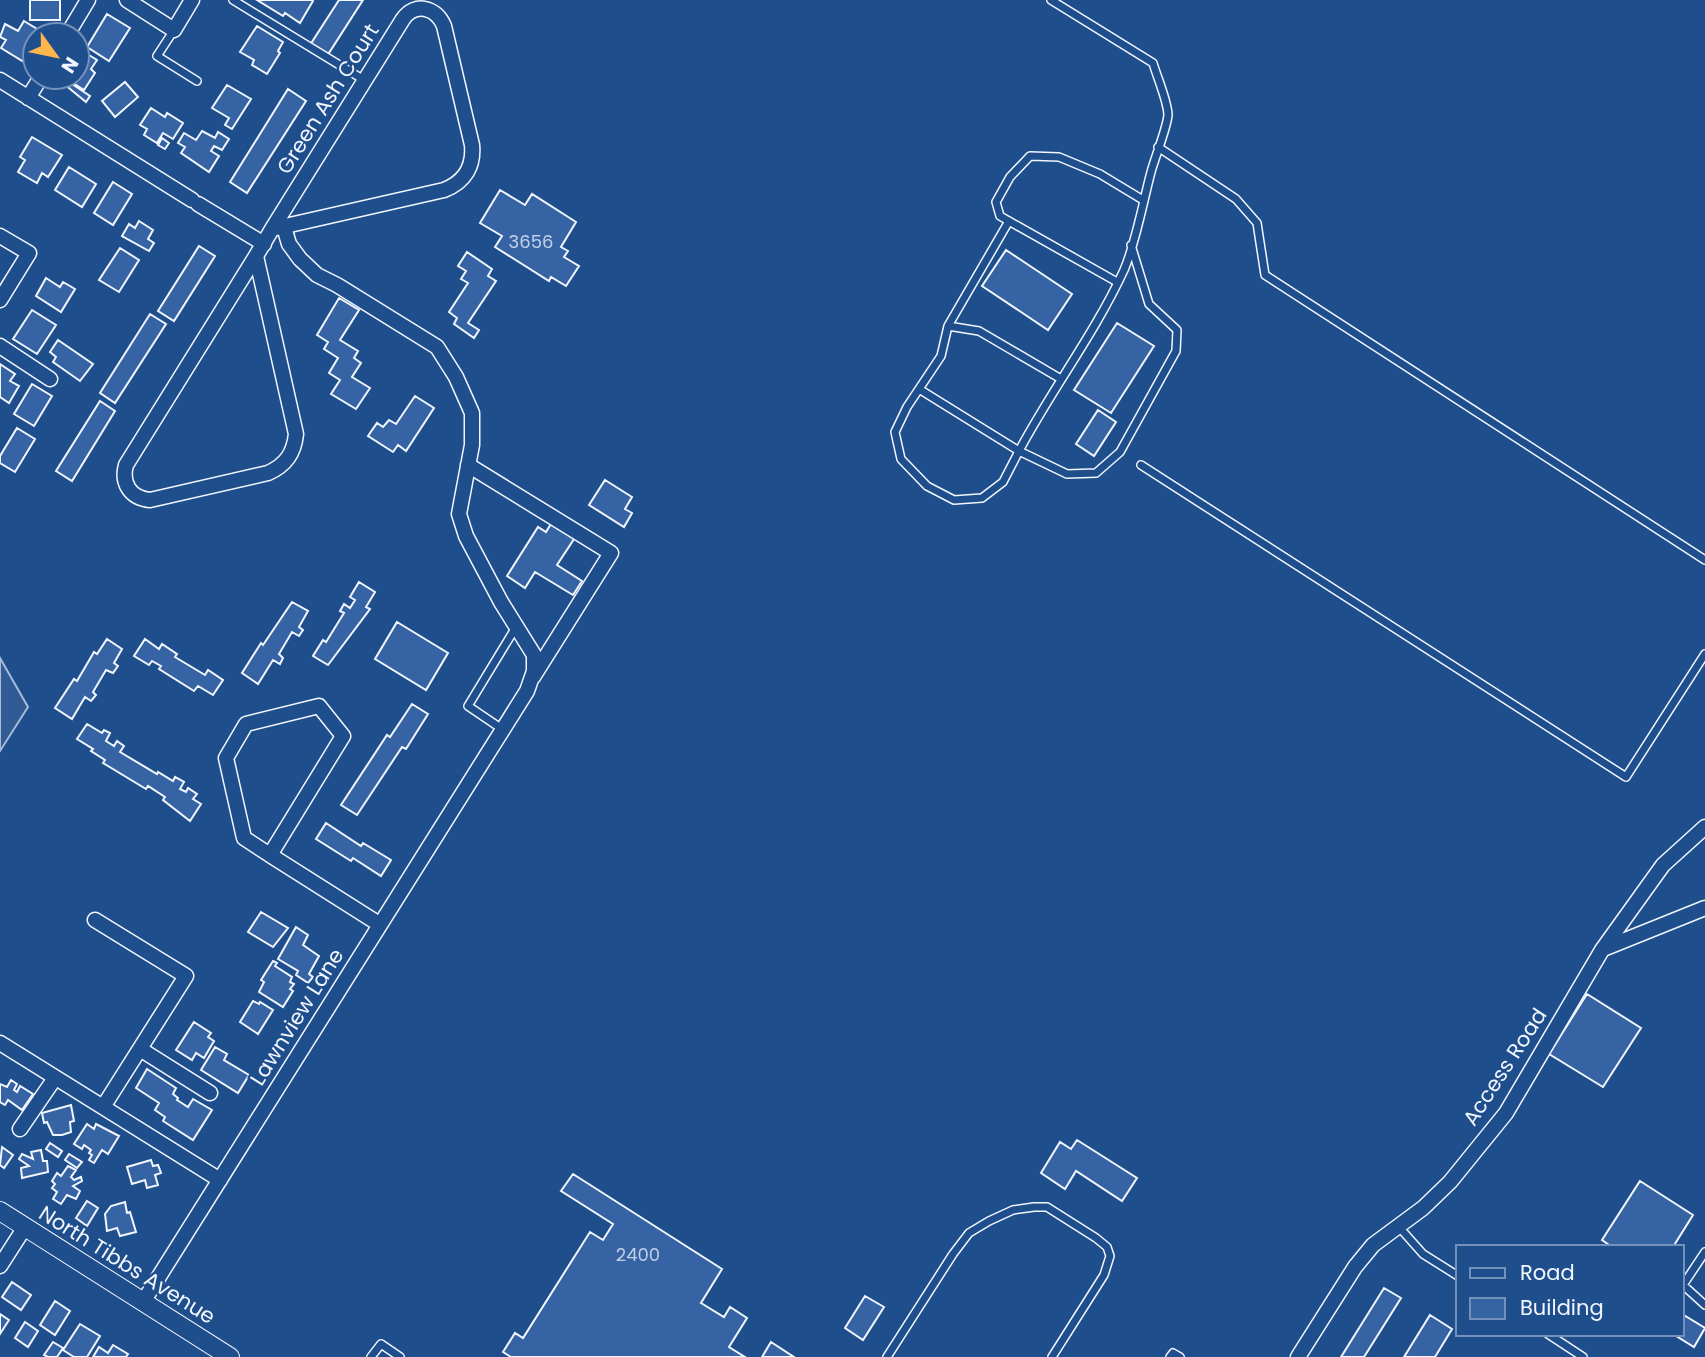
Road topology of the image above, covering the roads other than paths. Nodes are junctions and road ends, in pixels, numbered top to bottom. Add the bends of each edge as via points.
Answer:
1 (88, 0) edge
2 (127, 0) edge
3 (192, 0) edge
4 (233, 0) edge
5 (1051, 0) edge
6 (75, 21) edge
7 (174, 30) junction
8 (0, 80) edge
9 (197, 80) dead end
10 (364, 80) junction
11 (32, 91) edge
12 (28, 98) junction
13 (1158, 147) junction
14 (1143, 200) junction
15 (1009, 221) junction
16 (278, 228) junction
17 (0, 236) edge
18 (1131, 245) junction
19 (260, 250) junction
20 (1117, 282) junction
21 (0, 300) edge
22 (948, 326) junction
23 (0, 346) edge
24 (50, 379) dead end
25 (1061, 379) junction
26 (919, 389) junction
27 (1019, 451) junction
28 (468, 465) junction
29 (1141, 465) dead end
30 (1705, 561) edge
31 (516, 627) junction
32 (1705, 654) edge
33 (531, 681) junction
34 (502, 729) junction
35 (1705, 827) edge
36 (270, 855) junction
37 (1705, 908) edge
38 (95, 919) dead end
39 (379, 924) junction
40 (1602, 950) junction
41 (0, 1043) edge
42 (140, 1049) junction
43 (55, 1077) junction
44 (210, 1093) dead end
45 (103, 1107) junction
46 (20, 1129) dead end
47 (220, 1180) junction
48 (0, 1211) edge
49 (25, 1227) junction
50 (1399, 1227) junction
51 (1705, 1252) edge
52 (0, 1266) edge
53 (1456, 1275) edge
54 (1684, 1284) edge
55 (1684, 1286) edge
56 (143, 1302) junction
57 (1705, 1305) edge
58 (1551, 1336) edge
59 (230, 1357) edge
60 (371, 1357) edge
61 (400, 1357) edge
62 (887, 1357) edge
63 (1052, 1357) edge
64 (1170, 1357) edge
65 (1180, 1357) edge
66 (1298, 1357) edge
67 (1583, 1357) edge

1 - 6 street
2 - 7 street
3 - 7 street
4 - 10 lane
5 - 13 lane via 1153,64 1168,115
7 - 9 lane via 157,56
8 - 12 street
10 - 16 street, Green Ash Court
10 - 16 street, Green Ash Court via 409,12 425,9 439,16 472,145 466,175 444,190
11 - 12 street
12 - 19 street via 195,202
13 - 14 lane
13 - 30 lane via 1236,199 1257,223 1265,275
14 - 15 lane via 1100,174 1059,157 1030,156 1010,177 996,202 1000,215
14 - 18 lane
15 - 20 lane
15 - 22 lane
16 - 19 street, Green Ash Court
16 - 28 street via 300,260 317,275 437,347 472,413
17 - 21 street via 29,253
18 - 20 lane
18 - 27 lane via 1149,304 1177,330 1176,351 1120,452 1096,473 1067,474
19 - 19 street, Green Ash Court via 296,433 291,454 268,473 150,500 139,498 125,482 126,465
20 - 25 lane
22 - 25 lane via 979,331
22 - 26 lane via 942,356
23 - 24 street
25 - 27 lane
26 - 27 lane
26 - 27 lane via 895,432 901,459 927,486 954,500 982,498 1003,482
28 - 31 street via 459,514 466,536
28 - 33 street, Lawnview Lane via 611,553
29 - 32 lane via 1626,777
31 - 33 street via 534,655
31 - 34 lane via 468,706
33 - 34 street, Lawnview Lane
34 - 39 street, Lawnview Lane
35 - 40 street, Access Road via 1663,865
36 - 36 street via 343,736 319,706 246,723 226,758 244,838
36 - 39 street
37 - 40 street
38 - 42 street via 186,976
39 - 47 street, Lawnview Lane
40 - 50 street, Access Road via 1506,1113 1450,1182
41 - 43 street
42 - 44 street
42 - 45 street
43 - 45 street
43 - 46 street
45 - 47 street
47 - 56 street, Lawnview Lane
48 - 49 street, North Tibbs Avenue
49 - 52 street
49 - 56 street, North Tibbs Avenue
50 - 53 lane via 1423,1254
50 - 66 street, Access Road via 1373,1245 1354,1267
51 - 54 lane
55 - 57 lane
56 - 59 street, North Tibbs Avenue
58 - 67 lane
60 - 61 lane via 381,1344
62 - 63 lane via 969,1233 1013,1210 1034,1207 1046,1207 1096,1238 1110,1256 1104,1275
64 - 65 lane via 1173,1353

